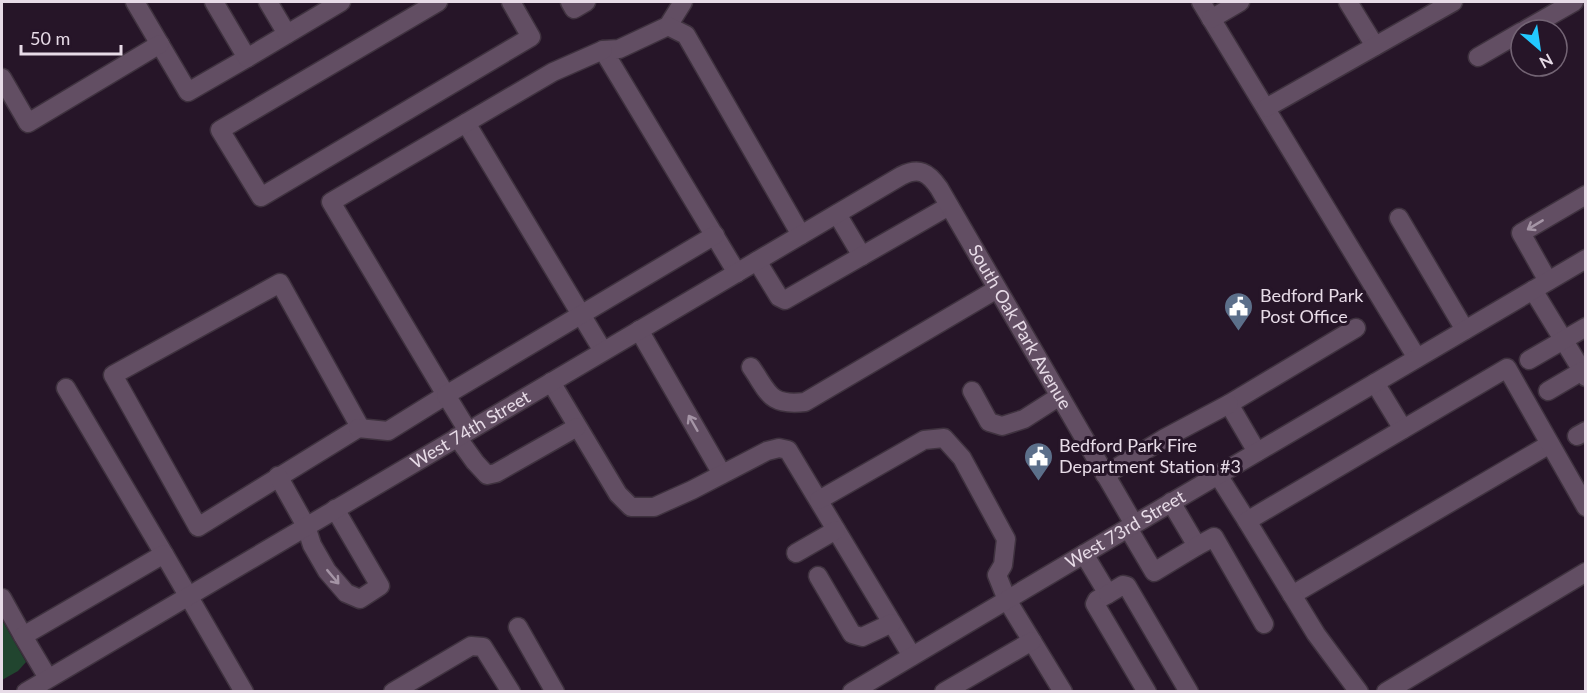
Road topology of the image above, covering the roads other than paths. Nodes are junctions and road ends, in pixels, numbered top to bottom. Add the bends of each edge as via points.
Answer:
1 (135, 2) edge
2 (214, 2) edge
3 (268, 2) edge
4 (438, 2) edge
5 (511, 2) edge
6 (570, 2) edge
7 (586, 2) edge
8 (683, 2) edge
9 (1200, 2) edge
10 (1240, 2) edge
11 (1348, 2) edge
12 (1453, 2) edge
13 (1574, 2) edge
14 (333, 4) edge
15 (1546, 18) edge
16 (1211, 19) junction
17 (668, 26) junction
18 (287, 34) junction
19 (1509, 39) edge
20 (160, 44) junction
21 (1375, 46) junction
22 (603, 50) junction
23 (1478, 57) dead end
24 (247, 58) junction
25 (2, 78) edge
26 (1266, 108) junction
27 (466, 123) junction
28 (916, 171) joint
29 (1586, 195) edge
30 (949, 206) junction
31 (837, 214) junction
32 (1399, 218) dead end
33 (801, 235) junction
34 (715, 236) junction
35 (862, 255) junction
36 (1586, 259) edge
37 (757, 261) junction
38 (737, 273) junction
39 (1541, 285) junction
40 (997, 289) junction
41 (581, 315) junction
42 (1586, 327) edge
43 (1356, 328) dead end
44 (639, 330) junction
45 (1465, 330) junction
46 (1563, 340) junction
47 (603, 351) junction
48 (1417, 358) junction
49 (1529, 360) dead end
50 (751, 367) dead end
51 (1584, 374) edge
52 (551, 382) junction
53 (1375, 383) junction
54 (66, 388) dead end
55 (972, 391) dead end
56 (1548, 391) dead end
57 (446, 395) junction
58 (1060, 396) junction
59 (1229, 404) junction
60 (577, 427) junction
61 (358, 428) junction
62 (1403, 429) junction
63 (463, 434) junction
64 (1550, 444) junction
65 (1257, 452) junction
66 (722, 474) junction
67 (1105, 475) junction
68 (1218, 475) junction
69 (278, 476) junction
70 (819, 500) junction
71 (1171, 502) junction
72 (1586, 507) edge
73 (335, 509) junction
74 (1247, 521) junction
75 (306, 526) junction
76 (1131, 526) junction
77 (836, 530) junction
78 (1197, 546) junction
79 (796, 553) dead end
80 (164, 554) junction
81 (1084, 554) junction
82 (1586, 572) edge
83 (818, 576) dead end
84 (1108, 594) junction
85 (189, 595) junction
86 (1292, 595) junction
87 (2, 598) edge
88 (1007, 600) junction
89 (892, 623) junction
90 (1264, 624) dead end
91 (518, 627) dead end
92 (23, 636) junction
93 (1032, 641) junction
94 (912, 656) junction
95 (48, 678) junction
96 (876, 686) edge
97 (26, 692) edge
98 (243, 692) edge
99 (393, 692) edge
100 (511, 692) edge
101 (555, 692) edge
102 (852, 692) edge
103 (944, 692) edge
104 (1063, 692) edge
105 (1147, 692) edge
106 (1189, 692) edge
107 (1359, 692) edge
108 (1386, 692) edge

1 - 20 street
2 - 24 street
3 - 18 street
4 - 5 street via 220,130 261,197 531,37
6 - 7 street via 574,9
8 - 17 street
9 - 16 street
10 - 16 street
11 - 21 street
12 - 21 street
13 - 15 street
14 - 18 street
16 - 26 street
17 - 22 street via 619,49
17 - 33 street via 686,35
18 - 24 street
19 - 23 street
20 - 24 street via 188,92
20 - 25 street via 28,123
21 - 26 street
22 - 27 street via 553,72
22 - 34 street
26 - 48 street
27 - 41 street
27 - 57 street via 331,202
28 - 30 street, South Oak Park Avenue via 932,178
28 - 31 street, West 74th Street
29 -> 39 street via 1521,233
30 - 35 street
30 - 40 street, South Oak Park Avenue
31 - 33 street, West 74th Street
31 - 35 street
32 - 45 street
33 - 37 street, West 74th Street
34 - 38 street
34 - 41 street
35 - 37 street via 785,300 779,297
36 - 39 street, West 73rd Street
37 - 38 street, West 74th Street
38 - 44 street, West 74th Street
39 - 45 street, West 73rd Street
39 - 46 street
40 - 50 street via 805,402 793,404 772,397
40 - 58 street, South Oak Park Avenue
41 - 47 street
41 - 57 street
42 - 46 street
43 - 59 street
44 - 47 street, West 74th Street
66 -> 44 street
45 - 48 street, West 73rd Street
46 - 49 street
46 - 51 street
47 - 52 street, West 74th Street
48 - 53 street, West 73rd Street
51 - 56 street
52 - 60 street
52 - 63 street, West 74th Street
53 - 62 street
53 - 65 street, West 73rd Street
54 - 80 street
55 - 58 street via 989,422 1002,426 1024,419
57 - 61 street via 388,431
57 - 63 street
58 - 67 street, South Oak Park Avenue
59 - 65 street
59 - 67 street
60 - 63 street via 487,475 475,462
60 - 66 street via 630,507 654,507
61 - 69 street
61 - 69 street via 280,283 113,375 198,527
62 - 64 street via 1507,368
62 - 74 street
63 - 73 street, West 74th Street
64 - 72 street
64 - 86 street
65 - 68 street, West 73rd Street
66 - 70 street via 767,451 788,450
67 - 76 street, South Oak Park Avenue
68 - 71 street, West 73rd Street
68 - 74 street
69 - 75 street
70 - 77 street
70 - 88 street via 924,440 944,438 962,458 1006,538 1003,565 997,575
71 - 76 street, West 73rd Street
71 - 78 street
73 - 75 street, West 74th Street
75 -> 73 street via 327,571 346,593 360,599 380,586
74 - 86 street
75 - 85 street, West 74th Street
76 - 78 street, South Oak Park Avenue via 1154,572
76 - 81 street, West 73rd Street
77 - 79 street
77 - 89 street
78 - 90 street via 1214,537
80 - 85 street
80 - 92 street
81 - 84 street
81 - 88 street, West 73rd Street
82 - 108 street
83 - 89 street via 852,634 862,638
84 - 105 street via 1095,604
84 - 106 street via 1127,586
85 - 95 street, West 74th Street
85 - 98 street
86 - 107 street
87 - 92 street
88 - 93 street
88 - 94 street, West 73rd Street
89 - 94 street
91 - 101 street
92 - 95 street
93 - 103 street
93 - 104 street
94 - 96 street, West 73rd Street
95 - 97 street, West 74th Street
96 - 102 street, West 73rd Street
99 - 100 street via 471,646 483,647

